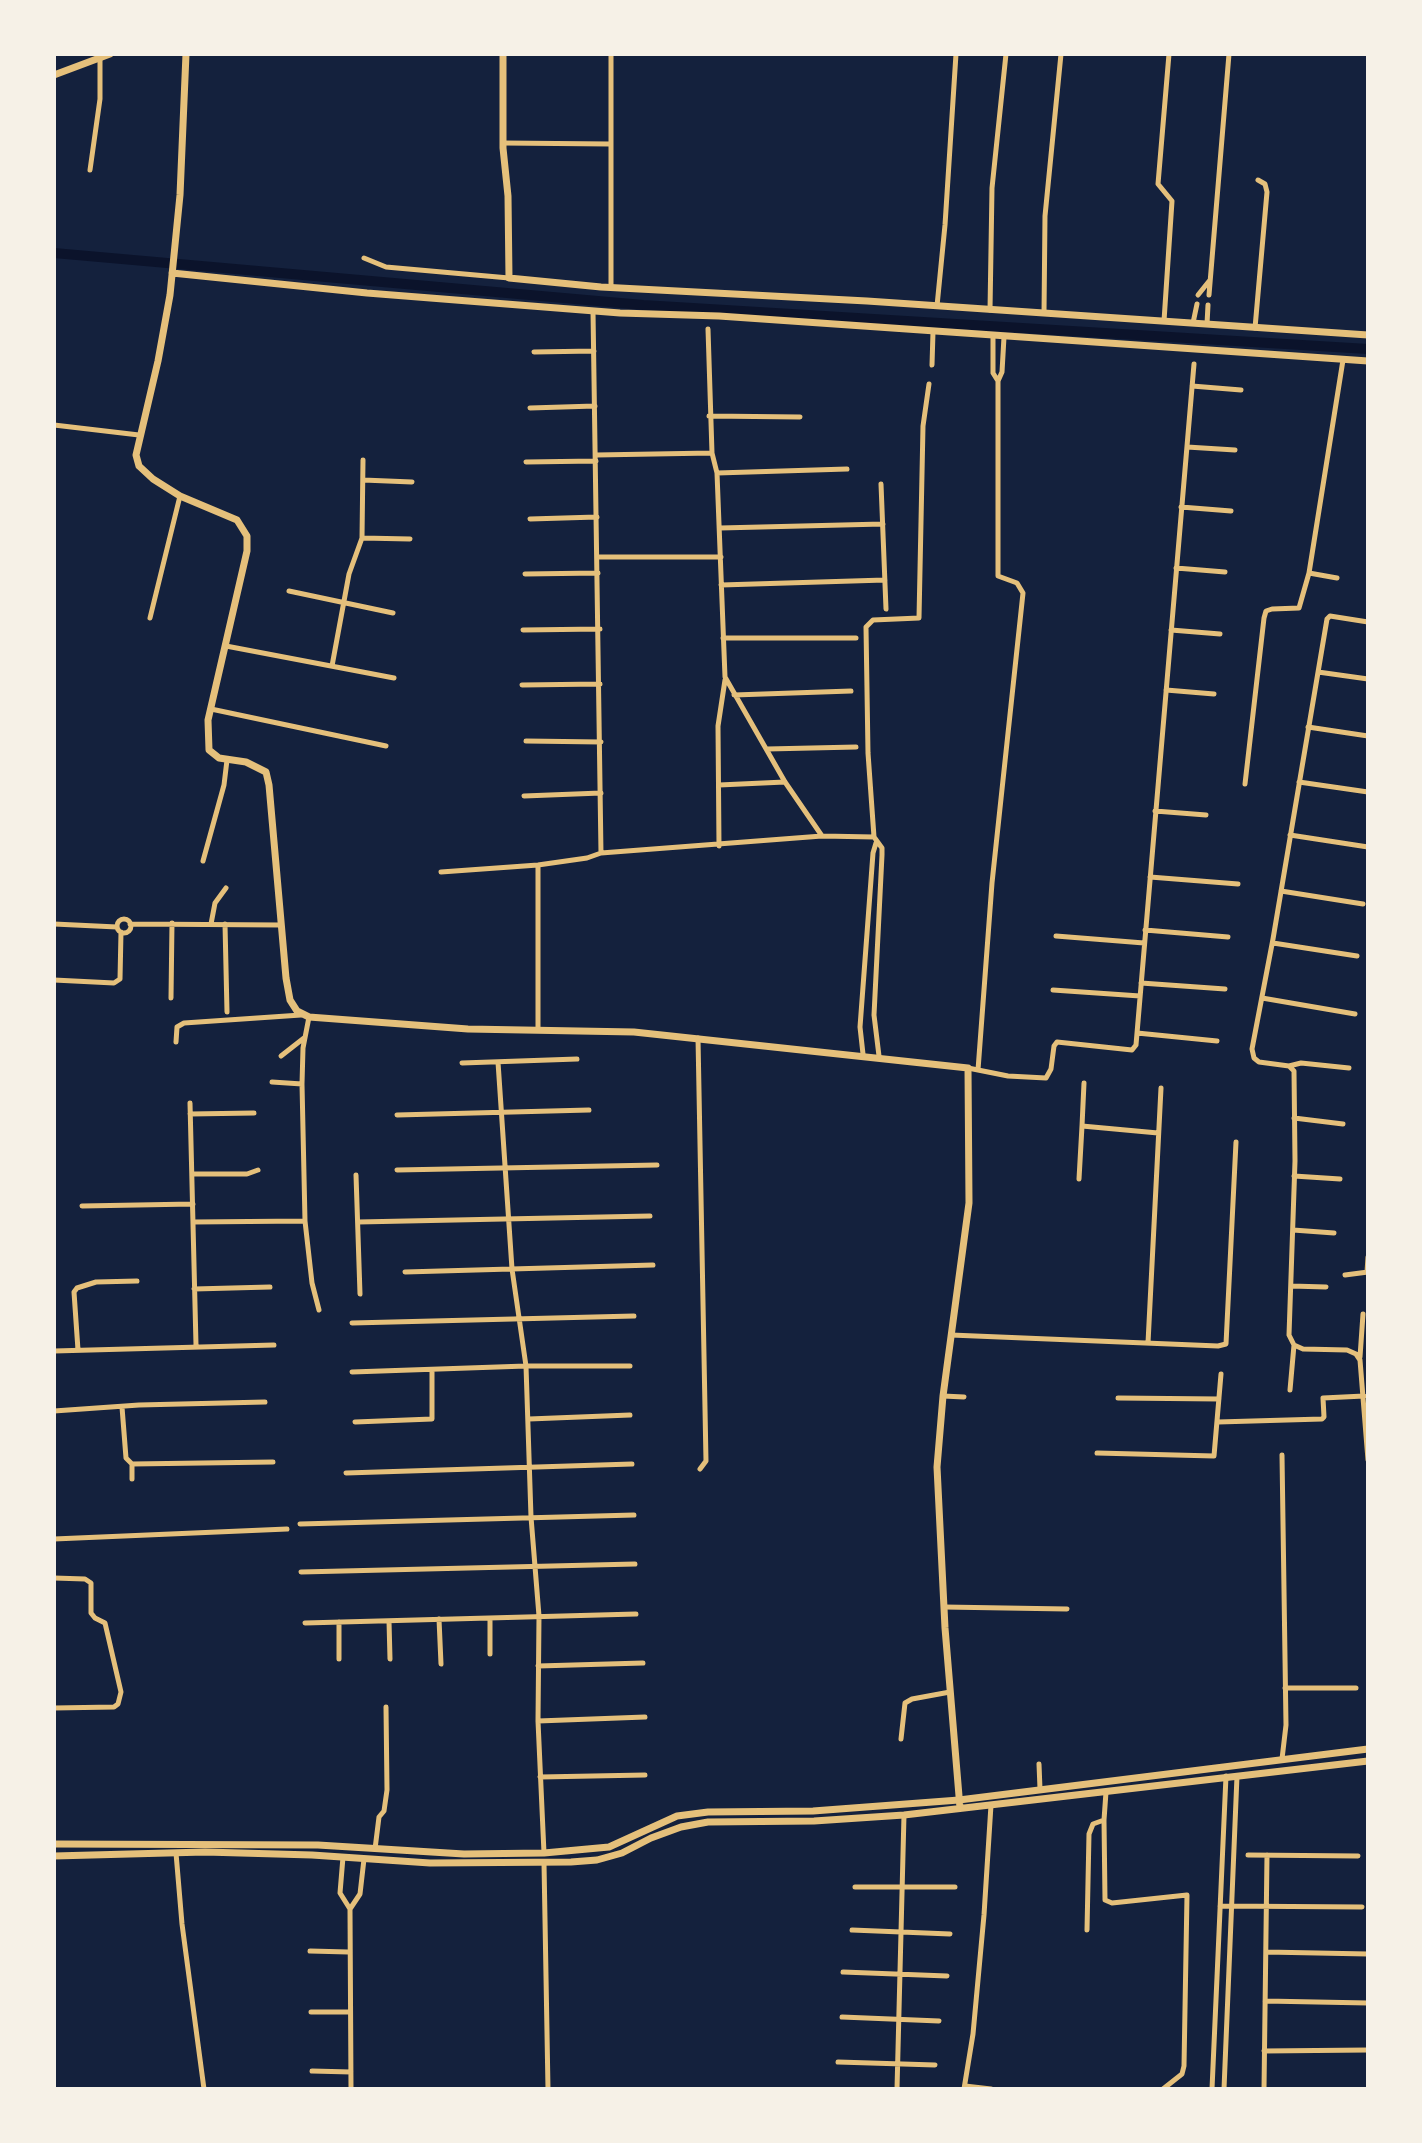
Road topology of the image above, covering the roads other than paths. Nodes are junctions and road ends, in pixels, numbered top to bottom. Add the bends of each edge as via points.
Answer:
1 (110, 54) edge
2 (186, 54) edge
3 (503, 54) edge
4 (611, 54) edge
5 (956, 54) edge
6 (1006, 54) edge
7 (1061, 54) edge
8 (1169, 54) edge
9 (1229, 54) edge
10 (100, 58) junction
11 (54, 75) edge
12 (503, 143) junction
13 (610, 144) junction
14 (90, 170) dead end
15 (1258, 180) dead end
16 (364, 258) dead end
17 (172, 270) junction
18 (509, 278) junction
19 (1210, 280) junction
20 (611, 287) junction
21 (1198, 295) dead end
22 (1209, 295) dead end
23 (1197, 304) dead end
24 (1208, 305) dead end
25 (937, 307) junction
26 (990, 310) junction
27 (593, 311) junction
28 (1044, 313) junction
29 (1164, 321) junction
30 (1193, 323) junction
31 (1207, 324) junction
32 (1255, 328) junction
33 (708, 329) dead end
34 (933, 332) junction
35 (1368, 335) edge
36 (993, 337) junction
37 (1004, 337) junction
38 (594, 351) junction
39 (534, 352) dead end
40 (1343, 360) junction
41 (1368, 361) edge
42 (1194, 364) dead end
43 (932, 365) dead end
44 (998, 381) junction
45 (929, 384) dead end
46 (1192, 386) junction
47 (1241, 390) dead end
48 (595, 406) junction
49 (530, 408) dead end
50 (709, 416) junction
51 (800, 417) dead end
52 (54, 425) edge
53 (139, 435) junction
54 (1187, 447) junction
55 (1235, 450) dead end
56 (712, 453) junction
57 (596, 458) junction
58 (363, 460) dead end
59 (526, 462) dead end
60 (847, 469) dead end
61 (717, 473) junction
62 (363, 480) junction
63 (412, 482) dead end
64 (881, 484) dead end
65 (180, 496) junction
66 (1181, 507) junction
67 (1231, 511) dead end
68 (597, 517) junction
69 (530, 519) dead end
70 (883, 524) junction
71 (720, 528) junction
72 (362, 538) junction
73 (410, 539) dead end
74 (598, 557) junction
75 (721, 557) junction
76 (1176, 568) junction
77 (1225, 572) dead end
78 (598, 573) junction
79 (1309, 573) junction
80 (525, 574) dead end
81 (1337, 578) dead end
82 (885, 580) junction
83 (721, 585) junction
84 (289, 591) dead end
85 (344, 603) junction
86 (886, 609) dead end
87 (393, 613) dead end
88 (150, 618) dead end
89 (1368, 622) edge
90 (600, 629) junction
91 (523, 630) dead end
92 (1171, 630) junction
93 (1220, 634) dead end
94 (723, 638) junction
95 (856, 638) dead end
96 (226, 646) junction
97 (332, 666) junction
98 (1318, 672) junction
99 (725, 677) junction
100 (394, 678) dead end
101 (1368, 679) edge
102 (600, 684) junction
103 (522, 685) dead end
104 (1166, 690) junction
105 (851, 691) dead end
106 (1214, 694) dead end
107 (734, 695) junction
108 (211, 709) junction
109 (1308, 727) junction
110 (1368, 736) edge
111 (526, 741) dead end
112 (601, 742) junction
113 (386, 746) dead end
114 (856, 747) dead end
115 (766, 749) junction
116 (227, 760) junction
117 (785, 782) junction
118 (1299, 782) junction
119 (1245, 784) dead end
120 (719, 785) junction
121 (1368, 792) edge
122 (601, 793) junction
123 (524, 796) dead end
124 (1155, 811) junction
125 (1206, 815) dead end
126 (1290, 835) junction
127 (822, 836) junction
128 (875, 839) junction
129 (719, 846) junction
130 (1368, 847) edge
131 (601, 853) junction
132 (203, 861) dead end
133 (538, 865) junction
134 (441, 872) dead end
135 (1150, 877) junction
136 (1238, 884) dead end
137 (226, 888) dead end
138 (1281, 891) junction
139 (1363, 904) dead end
140 (172, 923) junction
141 (54, 924) edge
142 (130, 924) junction
143 (211, 924) junction
144 (225, 924) junction
145 (281, 925) junction
146 (119, 930) junction
147 (1145, 930) junction
148 (1056, 936) dead end
149 (1228, 937) dead end
150 (1144, 943) junction
151 (1273, 943) junction
152 (1357, 956) dead end
153 (54, 980) edge
154 (1141, 983) junction
155 (1225, 989) dead end
156 (1053, 990) dead end
157 (1140, 996) junction
158 (171, 998) dead end
159 (1262, 998) junction
160 (227, 1012) dead end
161 (1355, 1014) dead end
162 (305, 1016) junction
163 (538, 1029) junction
164 (1137, 1033) junction
165 (305, 1037) junction
166 (698, 1038) junction
167 (1217, 1041) dead end
168 (176, 1042) dead end
169 (863, 1054) junction
170 (281, 1056) dead end
171 (879, 1056) junction
172 (577, 1059) dead end
173 (498, 1062) junction
174 (462, 1063) dead end
175 (1289, 1066) junction
176 (968, 1068) junction
177 (1349, 1068) dead end
178 (978, 1070) junction
179 (272, 1082) dead end
180 (1084, 1083) dead end
181 (302, 1084) junction
182 (1161, 1088) dead end
183 (190, 1103) dead end
184 (589, 1110) dead end
185 (502, 1112) junction
186 (254, 1113) dead end
187 (190, 1114) junction
188 (397, 1115) dead end
189 (1294, 1118) junction
190 (1343, 1124) dead end
191 (1082, 1126) junction
192 (1158, 1133) junction
193 (1236, 1142) dead end
194 (657, 1165) dead end
195 (506, 1167) junction
196 (258, 1170) dead end
197 (397, 1170) dead end
198 (192, 1174) junction
199 (356, 1175) dead end
200 (1294, 1176) junction
201 (1079, 1179) dead end
202 (1340, 1179) dead end
203 (193, 1204) junction
204 (82, 1206) dead end
205 (650, 1216) dead end
206 (509, 1218) junction
207 (305, 1221) junction
208 (193, 1222) junction
209 (358, 1222) junction
210 (1293, 1230) junction
211 (1334, 1233) dead end
212 (1368, 1257) edge
213 (653, 1265) dead end
214 (512, 1269) junction
215 (405, 1272) dead end
216 (1368, 1272) edge
217 (1345, 1275) dead end
218 (137, 1281) dead end
219 (1291, 1286) junction
220 (270, 1287) dead end
221 (1326, 1287) dead end
222 (194, 1289) junction
223 (360, 1294) dead end
224 (319, 1310) dead end
225 (1363, 1314) dead end
226 (634, 1316) dead end
227 (517, 1319) junction
228 (352, 1323) dead end
229 (951, 1335) junction
230 (1148, 1343) junction
231 (196, 1345) junction
232 (274, 1345) dead end
233 (1294, 1345) junction
234 (78, 1350) junction
235 (54, 1351) edge
236 (1360, 1360) junction
237 (526, 1366) junction
238 (630, 1366) dead end
239 (432, 1371) junction
240 (352, 1372) dead end
241 (1221, 1374) dead end
242 (1290, 1390) dead end
243 (943, 1396) junction
244 (1364, 1396) junction
245 (964, 1397) dead end
246 (1118, 1398) dead end
247 (1219, 1399) junction
248 (265, 1402) dead end
249 (122, 1407) junction
250 (54, 1411) edge
251 (630, 1415) dead end
252 (529, 1419) junction
253 (355, 1422) dead end
254 (1218, 1422) junction
255 (1367, 1423) edge
256 (1097, 1453) dead end
257 (1282, 1455) dead end
258 (1368, 1460) edge
259 (273, 1462) dead end
260 (132, 1464) junction
261 (632, 1464) dead end
262 (530, 1466) junction
263 (700, 1469) dead end
264 (346, 1473) dead end
265 (132, 1479) dead end
266 (634, 1515) dead end
267 (531, 1517) junction
268 (300, 1524) dead end
269 (287, 1529) dead end
270 (54, 1539) edge
271 (635, 1564) dead end
272 (537, 1567) junction
273 (301, 1572) dead end
274 (54, 1578) edge
275 (944, 1607) junction
276 (1067, 1609) dead end
277 (636, 1614) dead end
278 (539, 1616) junction
279 (490, 1618) junction
280 (439, 1619) junction
281 (389, 1621) junction
282 (339, 1622) junction
283 (305, 1623) dead end
284 (490, 1654) dead end
285 (339, 1659) dead end
286 (390, 1659) dead end
287 (643, 1663) dead end
288 (441, 1664) dead end
289 (538, 1666) junction
290 (1285, 1688) junction
291 (1356, 1688) dead end
292 (950, 1692) junction
293 (386, 1707) dead end
294 (54, 1708) edge
295 (645, 1717) dead end
296 (538, 1721) junction
297 (901, 1739) dead end
298 (1368, 1749) edge
299 (1282, 1759) junction
300 (1368, 1761) edge
301 (1039, 1764) dead end
302 (645, 1775) dead end
303 (1237, 1775) junction
304 (1226, 1776) junction
305 (540, 1777) junction
306 (1040, 1789) junction
307 (1106, 1791) junction
308 (960, 1804) junction
309 (991, 1804) junction
310 (904, 1815) junction
311 (1104, 1820) junction
312 (54, 1844) edge
313 (375, 1849) junction
314 (176, 1853) junction
315 (544, 1853) junction
316 (1248, 1855) dead end
317 (1267, 1855) junction
318 (54, 1856) edge
319 (1358, 1856) dead end
320 (343, 1857) junction
321 (364, 1859) junction
322 (544, 1863) junction
323 (904, 1886) junction
324 (855, 1887) dead end
325 (955, 1887) dead end
326 (1220, 1906) junction
327 (1233, 1906) junction
328 (1266, 1906) junction
329 (1362, 1907) dead end
330 (350, 1909) junction
331 (852, 1930) dead end
332 (1087, 1930) dead end
333 (903, 1931) junction
334 (950, 1934) dead end
335 (310, 1951) dead end
336 (348, 1952) junction
337 (1266, 1952) junction
338 (1368, 1954) edge
339 (843, 1972) dead end
340 (901, 1975) junction
341 (947, 1976) dead end
342 (1265, 2001) junction
343 (1368, 2003) edge
344 (311, 2012) dead end
345 (351, 2012) junction
346 (842, 2017) dead end
347 (900, 2020) junction
348 (939, 2021) dead end
349 (1214, 2036) junction
350 (1227, 2036) junction
351 (1368, 2050) edge
352 (1264, 2051) junction
353 (1213, 2059) junction
354 (1226, 2059) junction
355 (838, 2062) dead end
356 (899, 2064) junction
357 (935, 2065) dead end
358 (312, 2071) dead end
359 (351, 2072) junction
360 (964, 2088) edge
361 (204, 2089) edge
362 (351, 2089) edge
363 (548, 2089) edge
364 (897, 2089) edge
365 (991, 2089) edge
366 (1163, 2089) edge
367 (1212, 2089) edge
368 (1224, 2089) edge
369 (1264, 2089) edge

1 - 10 street
2 - 17 street
3 - 12 street
4 - 13 street
5 - 25 street
6 - 26 street via 992,188
7 - 28 street via 1045,216
8 - 29 street via 1158,184 1172,201
9 - 19 street
10 - 11 street
10 - 14 street
12 - 13 street
12 - 18 street
13 - 20 street
15 - 32 street via 1267,192
16 - 18 street via 386,267
17 - 27 street
17 - 53 street via 162,345
18 - 20 street
19 - 21 street
19 - 22 street
20 - 25 street
23 - 30 street
24 - 31 street
25 - 26 street
26 - 28 street
27 - 34 street
27 - 38 street
28 - 29 street
29 - 30 street
30 - 31 street
31 - 32 street
32 - 35 street
33 - 50 street
34 - 36 street
34 - 43 street
36 - 37 street
36 - 44 street via 993,373
37 - 40 street
37 - 44 street
38 - 39 street
38 - 48 street
40 - 41 street
40 - 79 street
42 - 46 street
44 - 178 street via 998,576 1017,583 1023,593
45 - 128 street via 923,426 919,618 873,620 866,627
46 - 47 street
46 - 54 street
48 - 49 street
48 - 57 street
50 - 51 street
50 - 56 street
52 - 53 street
53 - 65 street via 139,466
54 - 55 street
54 - 66 street
56 - 57 street
56 - 61 street
57 - 59 street
57 - 68 street
58 - 62 street
60 - 61 street
61 - 71 street
62 - 63 street
62 - 72 street
64 - 70 street
65 - 88 street
65 - 96 street via 237,520 247,536
66 - 67 street
66 - 76 street
68 - 69 street
68 - 74 street
70 - 71 street
70 - 82 street
71 - 75 street
72 - 73 street
72 - 85 street
74 - 75 street
74 - 78 street
75 - 83 street
76 - 77 street
76 - 92 street
78 - 80 street
78 - 90 street
79 - 81 street
79 - 119 street via 1299,608 1266,611
82 - 83 street
82 - 86 street
83 - 94 street
84 - 85 street
85 - 87 street
85 - 97 street
89 - 98 street via 1328,617
90 - 91 street
90 - 102 street
92 - 93 street
92 - 104 street
94 - 95 street
94 - 99 street
96 - 97 street
96 - 108 street
97 - 100 street
98 - 101 street
98 - 109 street
99 - 107 street
99 - 120 street via 718,726
102 - 103 street
102 - 112 street
104 - 106 street
104 - 124 street
105 - 107 street
107 - 115 street
108 - 113 street
108 - 116 street via 209,750
109 - 110 street
109 - 118 street
111 - 112 street
112 - 122 street
114 - 115 street
115 - 117 street
116 - 132 street
116 - 145 street via 266,772
117 - 120 street
117 - 127 street
118 - 121 street
118 - 126 street
120 - 129 street
122 - 123 street
122 - 131 street
124 - 125 street
124 - 135 street
126 - 130 street
126 - 138 street
127 - 128 street
127 - 129 street
128 - 169 street via 860,1027
128 - 171 street via 882,848 874,1015
129 - 131 street
131 - 133 street
133 - 134 street
133 - 163 street
135 - 136 street
135 - 147 street
137 - 143 street via 215,903
138 - 139 street
138 - 151 street
140 - 142 street
140 - 143 street
140 - 158 street
141 - 146 street
142 - 146 street via 127,932
142 - 146 street via 122,920
143 - 144 street
144 - 145 street
144 - 160 street
145 - 162 street via 290,1000
146 - 153 street via 120,979
147 - 149 street
147 - 150 street
148 - 150 street
150 - 154 street
151 - 152 street
151 - 159 street
154 - 155 street
154 - 157 street
156 - 157 street
157 - 164 street
159 - 161 street
159 - 175 street via 1254,1058
162 - 163 street
162 - 165 street
162 - 168 street via 184,1023 177,1027
163 - 166 street
164 - 167 street
164 - 178 street via 1132,1050 1057,1042 1046,1078
165 - 170 street
165 - 181 street
166 - 169 street
166 - 263 street via 706,1448
169 - 171 street
171 - 176 street
172 - 173 street
173 - 174 street
173 - 185 street
175 - 177 street
175 - 189 street via 1294,1071
176 - 178 street
176 - 229 street via 969,1203
179 - 181 street
180 - 191 street
181 - 207 street
182 - 192 street
183 - 187 street
184 - 185 street
185 - 188 street
185 - 195 street
186 - 187 street
187 - 198 street
189 - 190 street
189 - 200 street
191 - 192 street
191 - 201 street
192 - 230 street
193 - 230 street via 1226,1344
194 - 195 street
195 - 197 street
195 - 206 street
196 - 198 street
198 - 203 street
199 - 209 street
200 - 202 street
200 - 210 street
203 - 204 street
203 - 208 street
205 - 206 street
206 - 209 street
206 - 214 street
207 - 208 street
207 - 224 street
208 - 222 street
209 - 223 street
210 - 211 street
210 - 219 street
212 - 216 street
213 - 214 street
214 - 215 street
214 - 227 street
216 - 217 street
218 - 234 street via 77,1288
219 - 221 street
219 - 233 street via 1289,1335
220 - 222 street
222 - 231 street
225 - 236 street
226 - 227 street
227 - 228 street
227 - 237 street
229 - 230 street
229 - 243 street
231 - 232 street
231 - 234 street
233 - 236 street via 1347,1350
233 - 242 street
234 - 235 street
236 - 244 street
237 - 238 street
237 - 239 street
237 - 252 street
239 - 240 street
239 - 253 street via 432,1419
241 - 247 street
243 - 245 street
243 - 275 street via 937,1467
244 - 254 street via 1323,1398 1322,1419
244 - 255 street
246 - 247 street
247 - 254 street
248 - 249 street
249 - 250 street
249 - 260 street via 126,1458
251 - 252 street
252 - 262 street
254 - 256 street via 1214,1456
255 - 258 street
257 - 290 street
259 - 260 street
260 - 265 street
261 - 262 street
262 - 264 street
262 - 267 street
266 - 267 street
267 - 268 street
267 - 272 street
269 - 270 street
271 - 272 street
272 - 273 street
272 - 278 street
274 - 294 street via 91,1583 91,1613 105,1623 121,1692 114,1707
275 - 276 street
275 - 292 street
277 - 278 street
278 - 279 street
278 - 289 street
279 - 280 street
279 - 284 street
280 - 281 street
280 - 288 street
281 - 282 street
281 - 286 street
282 - 283 street
282 - 285 street
287 - 289 street
289 - 296 street
290 - 291 street
290 - 299 street
292 - 297 street via 905,1703
292 - 308 street
293 - 313 street via 387,1790
295 - 296 street
296 - 305 street
298 - 299 street
299 - 306 street
300 - 303 street
301 - 306 street
302 - 305 street
303 - 304 street
303 - 327 street
304 - 307 street
304 - 326 street
305 - 315 street
306 - 308 street
307 - 309 street
307 - 311 street
308 - 309 street
308 - 310 street
308 - 315 street via 708,1812 677,1816 609,1847
309 - 360 street
310 - 322 street via 708,1822 671,1830 597,1860
310 - 323 street
311 - 332 street via 1093,1824 1089,1834
311 - 366 street via 1105,1900 1187,1895 1184,2066
312 - 313 street
313 - 315 street
314 - 318 street
314 - 320 street
314 - 361 street
315 - 322 street
316 - 317 street
317 - 319 street
317 - 328 street
320 - 321 street
320 - 330 street via 340,1893
321 - 322 street
321 - 330 street via 360,1894
322 - 363 street
323 - 324 street
323 - 325 street
323 - 333 street
326 - 327 street
326 - 349 street
327 - 328 street
327 - 350 street
328 - 329 street
328 - 337 street
330 - 336 street
331 - 333 street
333 - 334 street
333 - 340 street
335 - 336 street
336 - 345 street
337 - 338 street
337 - 342 street
339 - 340 street
340 - 341 street
340 - 347 street
342 - 343 street
342 - 352 street
344 - 345 street
345 - 359 street
346 - 347 street
347 - 348 street
347 - 356 street
349 - 350 street
349 - 353 street
350 - 354 street
351 - 352 street
352 - 369 street
353 - 354 street
353 - 367 street
354 - 368 street
355 - 356 street
356 - 357 street
356 - 364 street
358 - 359 street
359 - 362 street
360 - 365 street

